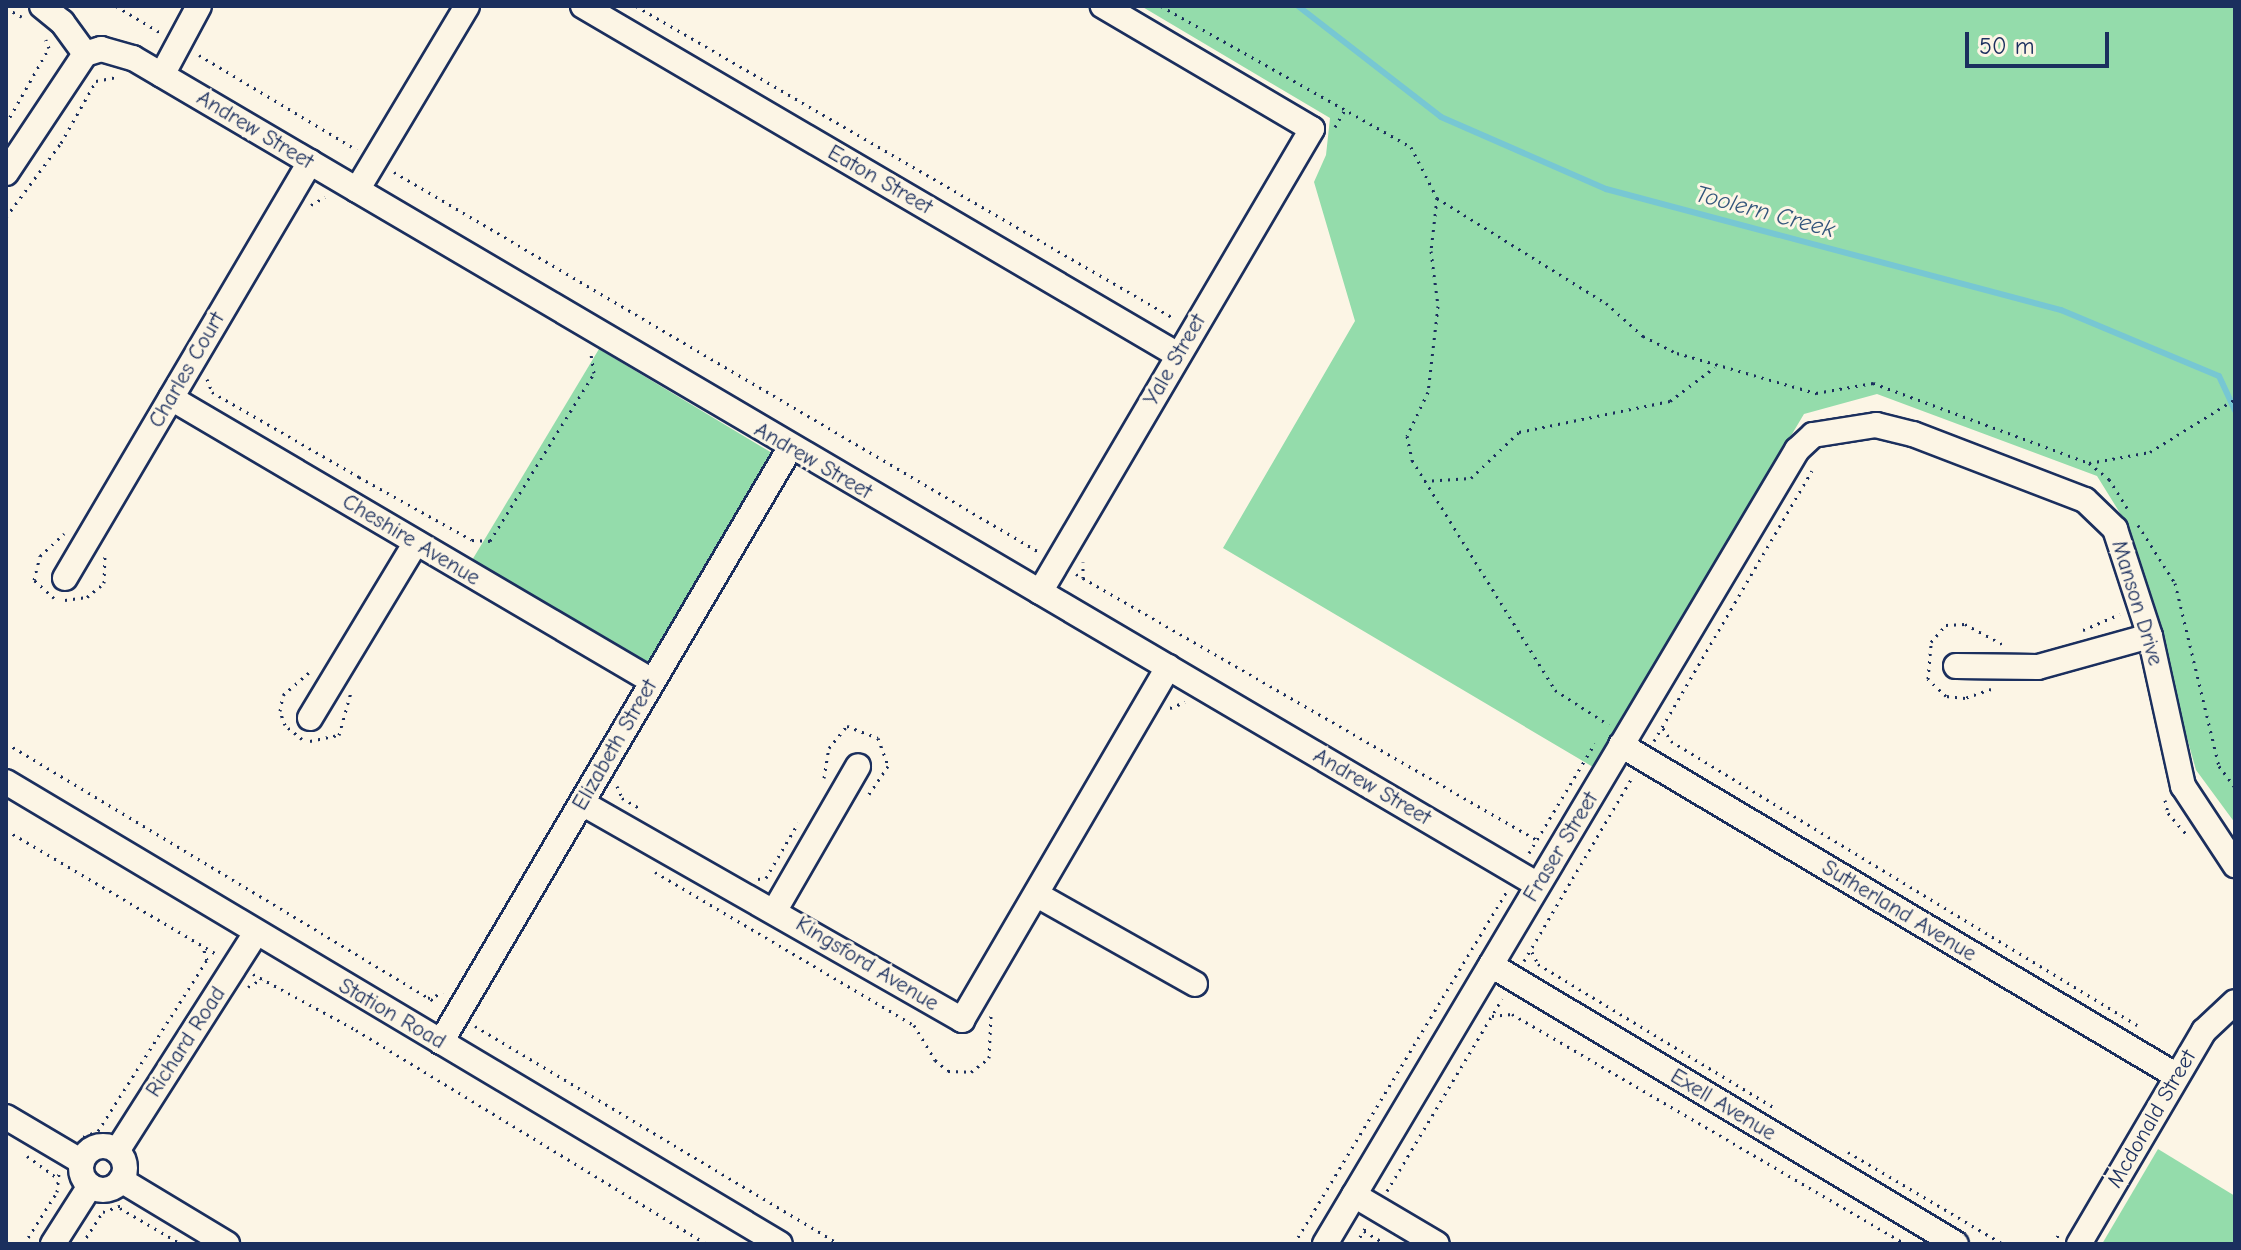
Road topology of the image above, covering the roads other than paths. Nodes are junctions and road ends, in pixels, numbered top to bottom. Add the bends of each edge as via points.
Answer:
1 (199, 6) edge
2 (467, 6) edge
3 (583, 6) edge
4 (1103, 6) edge
5 (41, 14) edge
6 (85, 54) junction
7 (162, 75) junction
8 (310, 162) junction
9 (6, 173) edge
10 (357, 190) junction
11 (1171, 351) junction
12 (171, 398) junction
13 (790, 448) junction
14 (1797, 450) joint
15 (416, 542) junction
16 (65, 578) dead end
17 (1040, 592) junction
18 (2140, 639) junction
19 (1956, 666) dead end
20 (1163, 677) junction
21 (652, 681) junction
22 (310, 718) dead end
23 (1618, 735) junction
24 (858, 766) dead end
25 (6, 782) edge
26 (590, 808) junction
27 (2235, 865) edge
28 (1522, 888) junction
29 (1039, 896) junction
30 (775, 910) junction
31 (255, 934) junction
32 (1491, 965) junction
33 (1195, 984) dead end
34 (2235, 1002) edge
35 (441, 1042) junction
36 (2177, 1076) junction
37 (6, 1117) edge
38 (117, 1151) junction
39 (76, 1159) junction
40 (121, 1180) junction
41 (90, 1186) junction
42 (1354, 1195) junction
43 (53, 1244) edge
44 (227, 1244) edge
45 (780, 1244) edge
46 (1325, 1244) edge
47 (1437, 1244) edge
48 (1956, 1244) edge
49 (2079, 1244) edge

1 - 7 street
2 - 10 street
3 - 11 street, Eaton Street
4 - 11 street, Yale Street via 1312,129
5 - 6 street via 62,22
6 - 7 street, Andrew Street via 101,49 133,58
6 - 9 street
7 - 8 street, Andrew Street
8 - 10 street, Andrew Street
8 - 12 street, Charles Court
10 - 13 street, Andrew Street
11 - 17 street, Yale Street via 1053,553
12 - 15 street, Cheshire Avenue
12 - 16 street, Charles Court
13 - 17 street, Andrew Street
13 - 21 street, Elizabeth Street
14 - 18 street, Manson Drive via 1813,435 1876,425 1927,439 2085,500 2115,529
14 - 23 street, Fraser Street
15 - 21 street, Cheshire Avenue
15 - 22 street
17 - 20 street, Andrew Street
18 - 19 street via 2038,667
18 - 27 street, Manson Drive via 2183,786
20 - 28 street, Andrew Street
20 - 29 street, Kingsford Avenue
21 - 26 street, Elizabeth Street
23 - 28 street, Fraser Street
23 - 36 street, Sutherland Avenue via 1644,759
24 - 30 street
25 - 31 street, Station Road
26 - 30 street, Kingsford Avenue
26 - 35 street, Elizabeth Street via 469,1020
28 - 32 street, Fraser Street
29 - 30 street, Kingsford Avenue via 962,1020
29 - 33 street
31 - 35 street, Station Road
31 - 38 street, Richard Road
32 - 42 street, Fraser Street
32 - 48 street, Exell Avenue
34 - 36 street, Mcdonald Street via 2204,1031
35 - 45 street, Station Road
36 - 49 street, Mcdonald Street
37 - 39 street
38 - 39 street via 96,1147
38 - 40 street via 125,1168
39 - 41 street
40 - 41 street via 111,1189
40 - 44 street
41 - 43 street
42 - 46 street, Fraser Street
42 - 47 street

